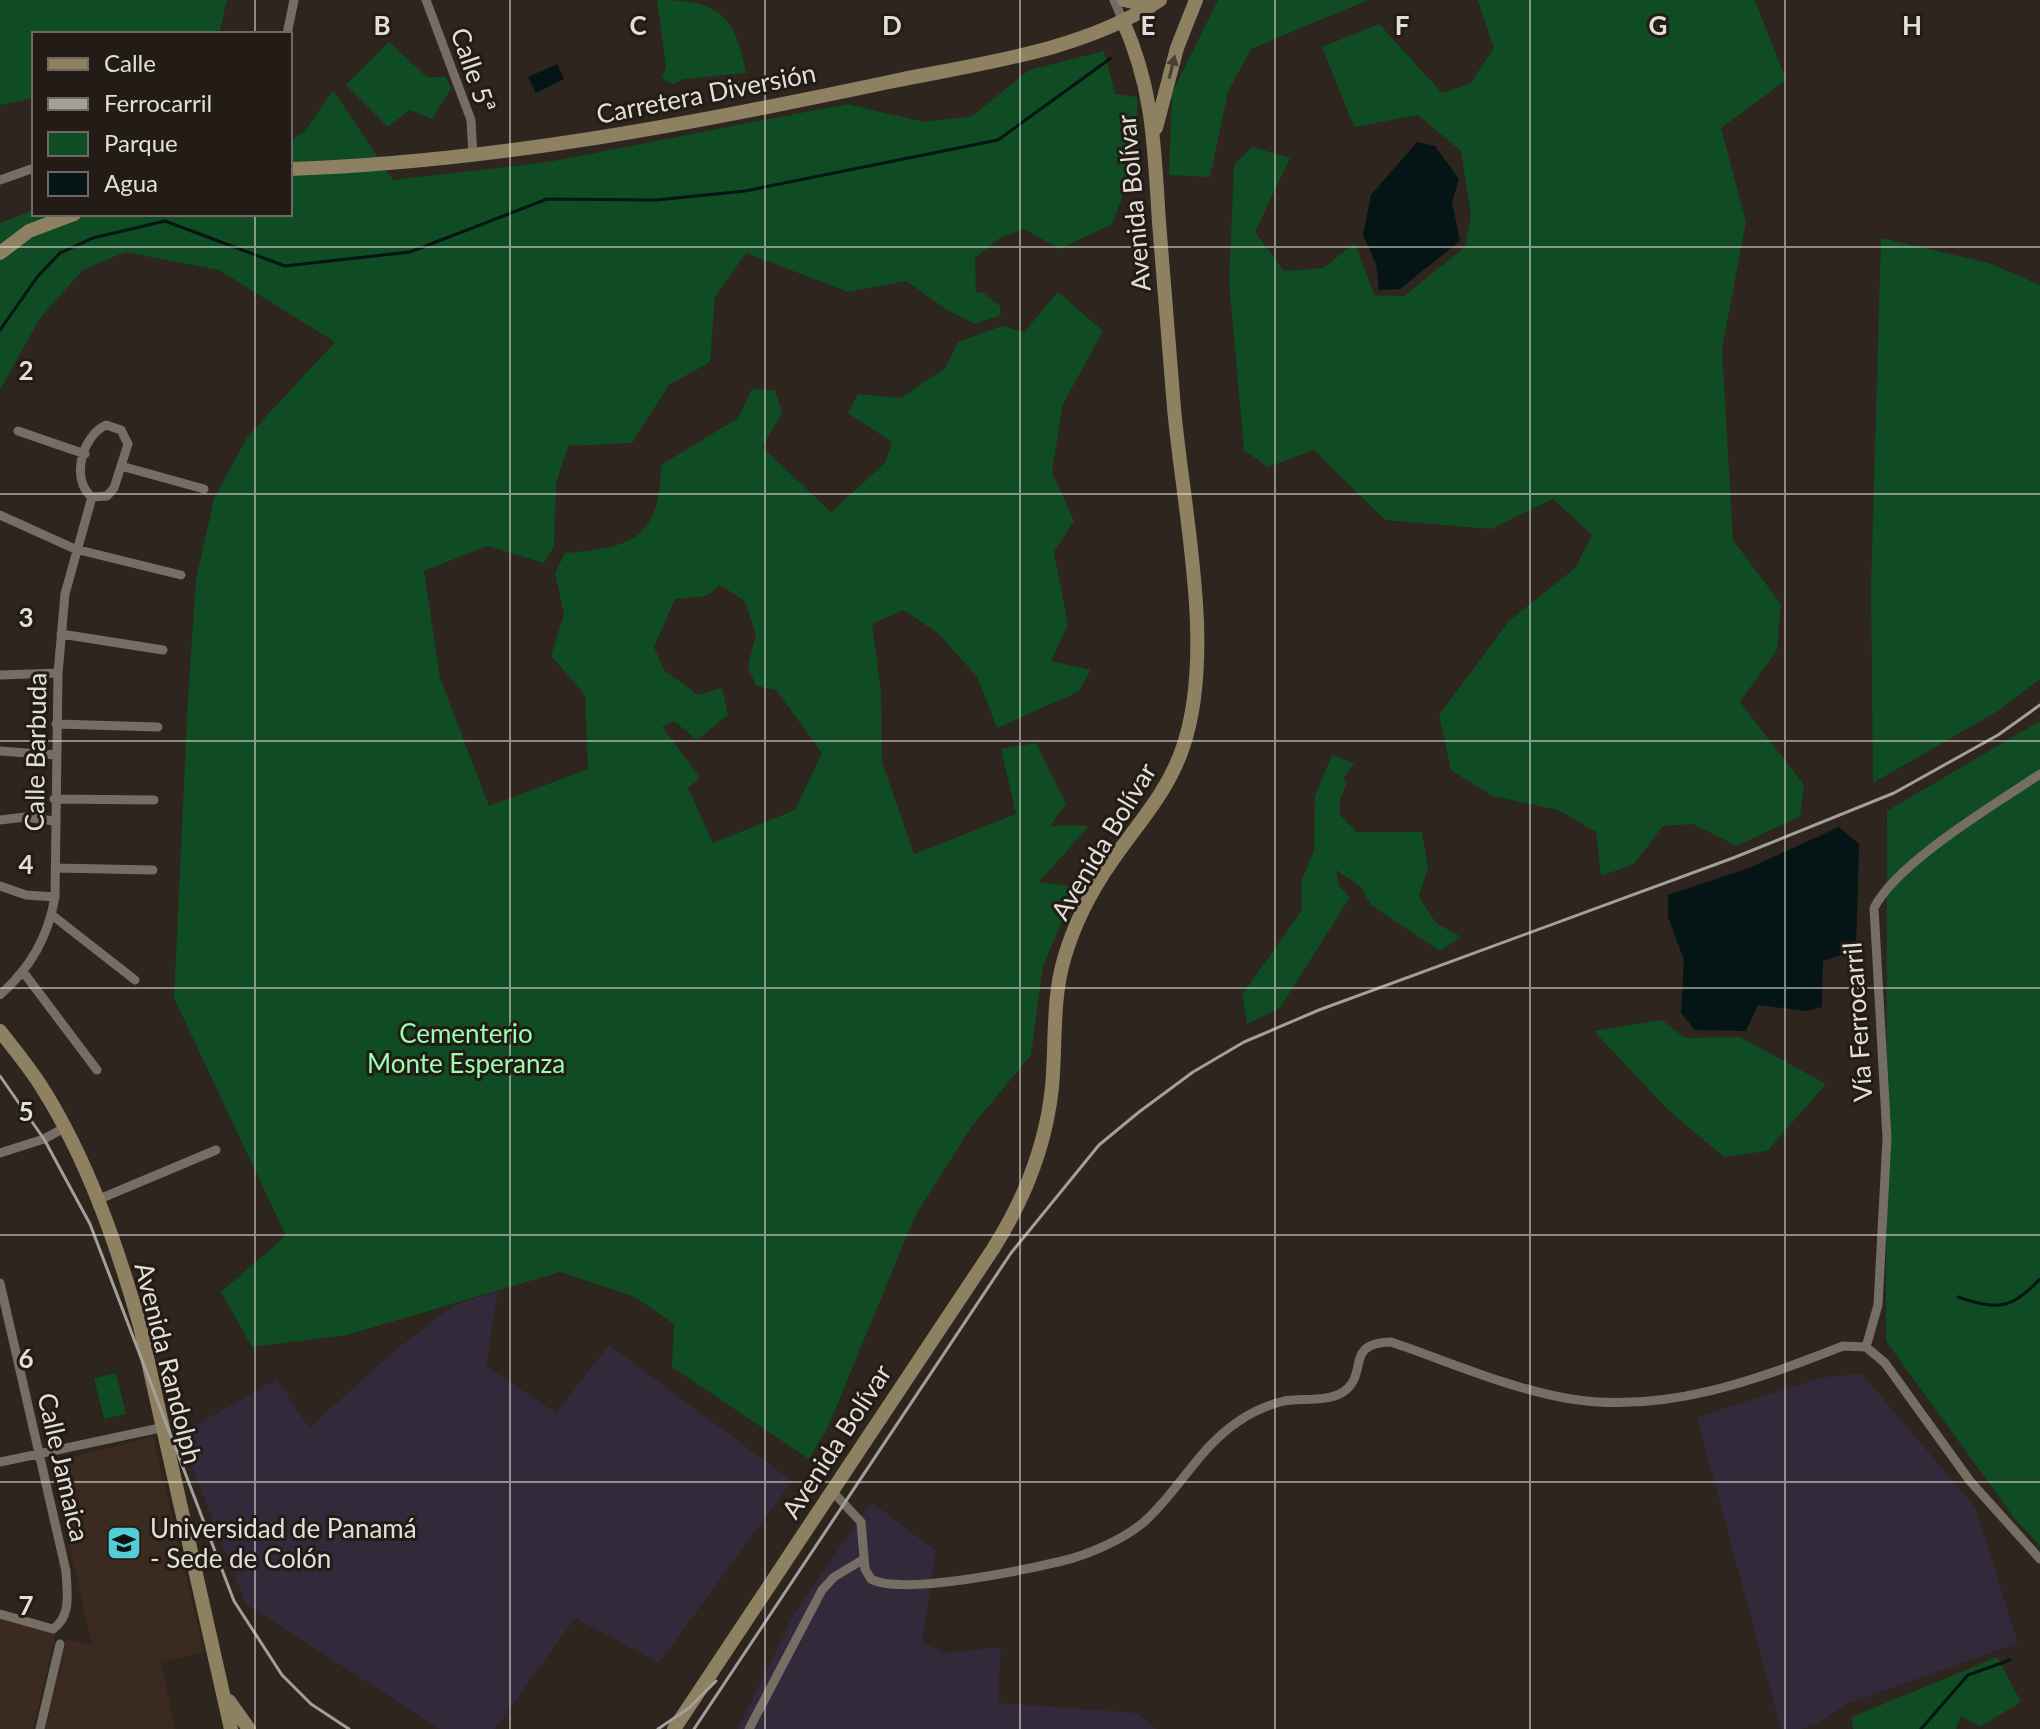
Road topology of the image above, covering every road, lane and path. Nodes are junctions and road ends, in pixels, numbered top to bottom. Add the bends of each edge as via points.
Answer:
1 (294, 0) edge
2 (426, 0) edge
3 (1114, 0) edge
4 (1124, 0) edge
5 (1196, 0) edge
6 (1156, 3) edge
7 (1123, 21) junction
8 (287, 32) edge
9 (1154, 136) junction
10 (473, 156) junction
11 (32, 169) edge
12 (292, 169) edge
13 (0, 180) edge
14 (69, 216) edge
15 (0, 253) edge
16 (18, 431) dead end
17 (85, 454) junction
18 (121, 466) junction
19 (204, 489) dead end
20 (92, 497) junction
21 (0, 515) edge
22 (75, 549) junction
23 (181, 575) dead end
24 (61, 634) junction
25 (163, 650) dead end
26 (58, 673) junction
27 (0, 675) edge
28 (56, 724) junction
29 (158, 727) dead end
30 (0, 751) edge
31 (55, 755) junction
32 (2040, 774) edge
33 (54, 799) junction
34 (154, 800) dead end
35 (0, 820) edge
36 (54, 821) junction
37 (56, 868) junction
38 (153, 870) dead end
39 (0, 886) edge
40 (55, 897) junction
41 (52, 915) junction
42 (24, 973) junction
43 (135, 980) dead end
44 (0, 995) edge
45 (0, 1031) edge
46 (97, 1070) dead end
47 (64, 1128) junction
48 (216, 1150) dead end
49 (0, 1153) edge
50 (97, 1200) junction
51 (0, 1283) edge
52 (3, 1307) edge
53 (1866, 1347) junction
54 (160, 1428) junction
55 (37, 1453) junction
56 (0, 1462) edge
57 (832, 1491) junction
58 (864, 1559) junction
59 (2040, 1559) edge
60 (0, 1614) edge
61 (60, 1644) dead end
62 (223, 1690) junction
63 (40, 1729) edge
64 (231, 1729) edge
65 (249, 1729) edge
66 (674, 1729) edge
67 (749, 1729) edge

1 - 8 street
2 - 10 street, Calle 5ª via 471,120
3 - 7 street
4 - 6 main road
9 -> 5 main road
6 - 7 main road, Carretera Diversión
7 - 9 main road, Avenida Bolívar via 1146,82
7 - 10 main road, Carretera Diversión via 1030,52 744,113
9 - 57 main road, Avenida Bolívar via 1197,643 1190,724 1173,775 1112,862 1071,937 1057,1003 1049,1113 1025,1193
10 - 12 main road, Carretera Diversión
11 - 13 street
14 - 15 main road via 29,231
16 - 17 street
17 - 18 street via 94,434 114,426 128,444
17 - 20 street via 79,477
18 - 19 street
18 - 20 street via 107,496
20 - 22 street, Calle Barbuda
21 - 22 street
22 - 23 street
22 - 24 street, Calle Barbuda
24 - 25 street
24 - 26 street, Calle Barbuda
26 - 27 street
26 - 28 street, Calle Barbuda
28 - 29 street
28 - 31 street, Calle Barbuda
30 - 31 street
31 - 33 street, Calle Barbuda
32 - 53 street, Vía Ferrocarril via 1907,870 1874,908 1887,1138 1878,1305
33 - 34 street
33 - 36 street, Calle Barbuda
35 - 36 street
36 - 37 street, Calle Barbuda
37 - 38 street
37 - 40 street, Calle Barbuda
39 - 40 street
40 - 41 street, Calle Barbuda
41 - 42 street, Calle Barbuda
41 - 43 street
42 - 44 street, Calle Barbuda
42 - 46 street
45 - 47 main road, Avenida Randolph
47 - 49 street
47 - 50 main road, Avenida Randolph
48 - 50 street
50 - 54 main road, Avenida Randolph via 140,1326
51 - 52 street, Calle Jamaica
52 - 55 street, Calle Jamaica
53 - 58 street via 1843,1346 1728,1388 1616,1403 1540,1392 1391,1342 1375,1342 1362,1353 1347,1390 1338,1396 1283,1401 1240,1420 1203,1452 1142,1523 1079,1555 896,1586 871,1579
53 - 59 street via 1885,1363 1970,1481
54 - 55 street
54 - 62 main road, Avenida Randolph
55 - 56 street
55 - 60 street, Calle Jamaica via 66,1571 65,1615 53,1629
57 - 58 street via 861,1522
57 - 66 main road, Avenida Bolívar
58 - 67 street via 822,1590
61 - 63 street
62 - 64 main road, Avenida Randolph
62 - 65 main road

